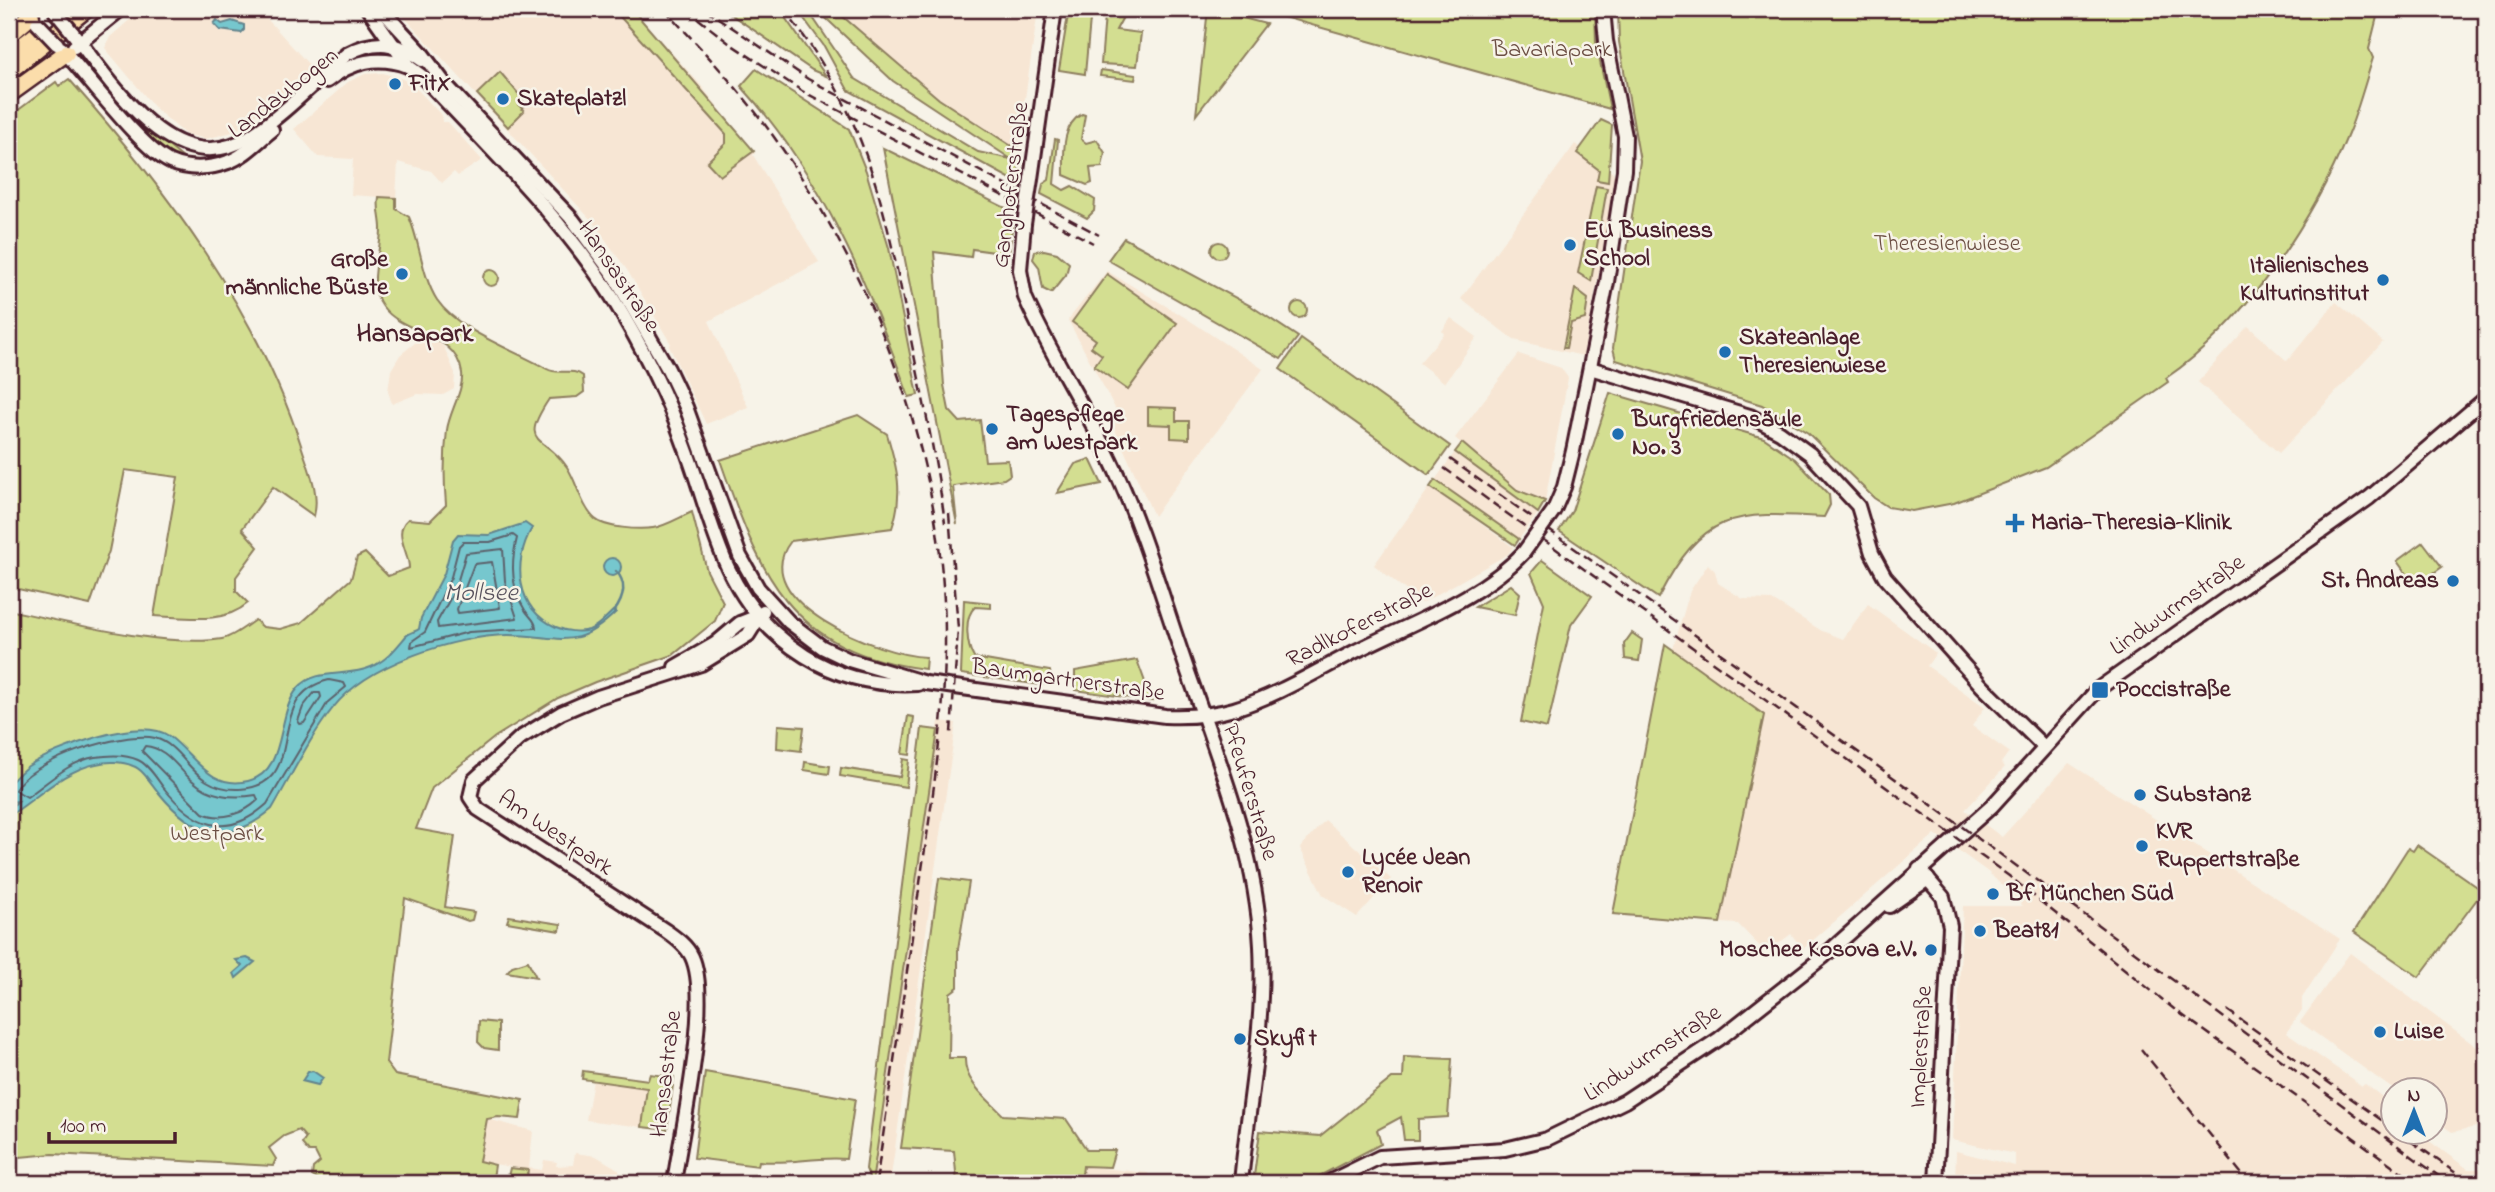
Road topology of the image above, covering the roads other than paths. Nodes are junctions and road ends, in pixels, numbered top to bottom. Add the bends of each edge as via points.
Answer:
1 (59, 9) edge
2 (86, 9) edge
3 (121, 9) edge
4 (368, 9) edge
5 (381, 9) edge
6 (1055, 9) edge
7 (1603, 9) edge
8 (33, 14) edge
9 (9, 35) edge
10 (76, 37) junction
11 (391, 44) junction
12 (61, 49) junction
13 (9, 57) edge
14 (428, 64) junction
15 (408, 66) junction
16 (9, 71) edge
17 (9, 94) edge
18 (1590, 368) junction
19 (2486, 398) edge
20 (1097, 432) joint
21 (771, 604) junction
22 (758, 616) junction
23 (926, 683) junction
24 (1205, 716) junction
25 (2043, 746) junction
26 (1926, 877) junction
27 (696, 970) joint
28 (674, 1183) edge
29 (1241, 1183) edge
30 (1327, 1183) edge
31 (1936, 1183) edge

1 - 10 main road, Landaubogen, bridge
1 - 13 highway
2 - 16 highway
3 - 10 main road
4 - 11 main road, Hansastraße
5 - 14 main road, Hansastraße
6 - 20 main road, Ganghoferstraße, bridge via 1020,270 1025,297
7 - 18 main road via 1626,151
8 - 9 highway
8 - 12 main road, Landaubogen, bridge
10 - 11 main road, Landaubogen via 161,134 183,146 207,151 225,149 252,135 347,54 369,44
10 - 12 main road
11 - 14 main road
11 - 15 main road, Hansastraße
12 - 15 main road, Landaubogen via 149,147 167,161 198,168 221,165 247,151 330,79 355,64 374,60
12 - 17 highway
14 - 21 main road, Hansastraße via 573,220 613,274 668,369 697,435 736,548
15 - 22 main road, Hansastraße via 547,212 611,296 662,390 722,555
18 - 24 main road, Radlkoferstraße, bridge via 1564,487 1554,510 1512,565 1474,591 1267,696
18 - 25 main road via 1767,425 1826,469 1852,497 1885,577 1982,686
19 - 25 main road, Lindwurmstraße via 2369,498 2098,689
20 - 24 main road, Pfeuferstraße via 1135,516
21 - 22 main road, Am Westpark
21 - 23 main road, Baumgartnerstraße via 795,628 835,654
22 - 23 main road, Baumgartnerstraße via 787,645 835,672 901,685
22 - 27 main road, Am Westpark via 658,677 598,697 543,723 478,774 470,797 478,809 519,838 675,937 690,954
23 - 24 main road, Baumgartnerstraße via 1165,716
24 - 29 main road, Pfeuferstraße via 1243,834 1257,895 1261,946 1261,1029
25 - 26 main road, Lindwurmstraße
26 - 30 main road, Lindwurmstraße via 1720,1038 1591,1120 1521,1146 1380,1157
26 - 31 main road, Implerstraße via 1943,897 1950,939
27 - 28 main road, Hansastraße via 696,1030

